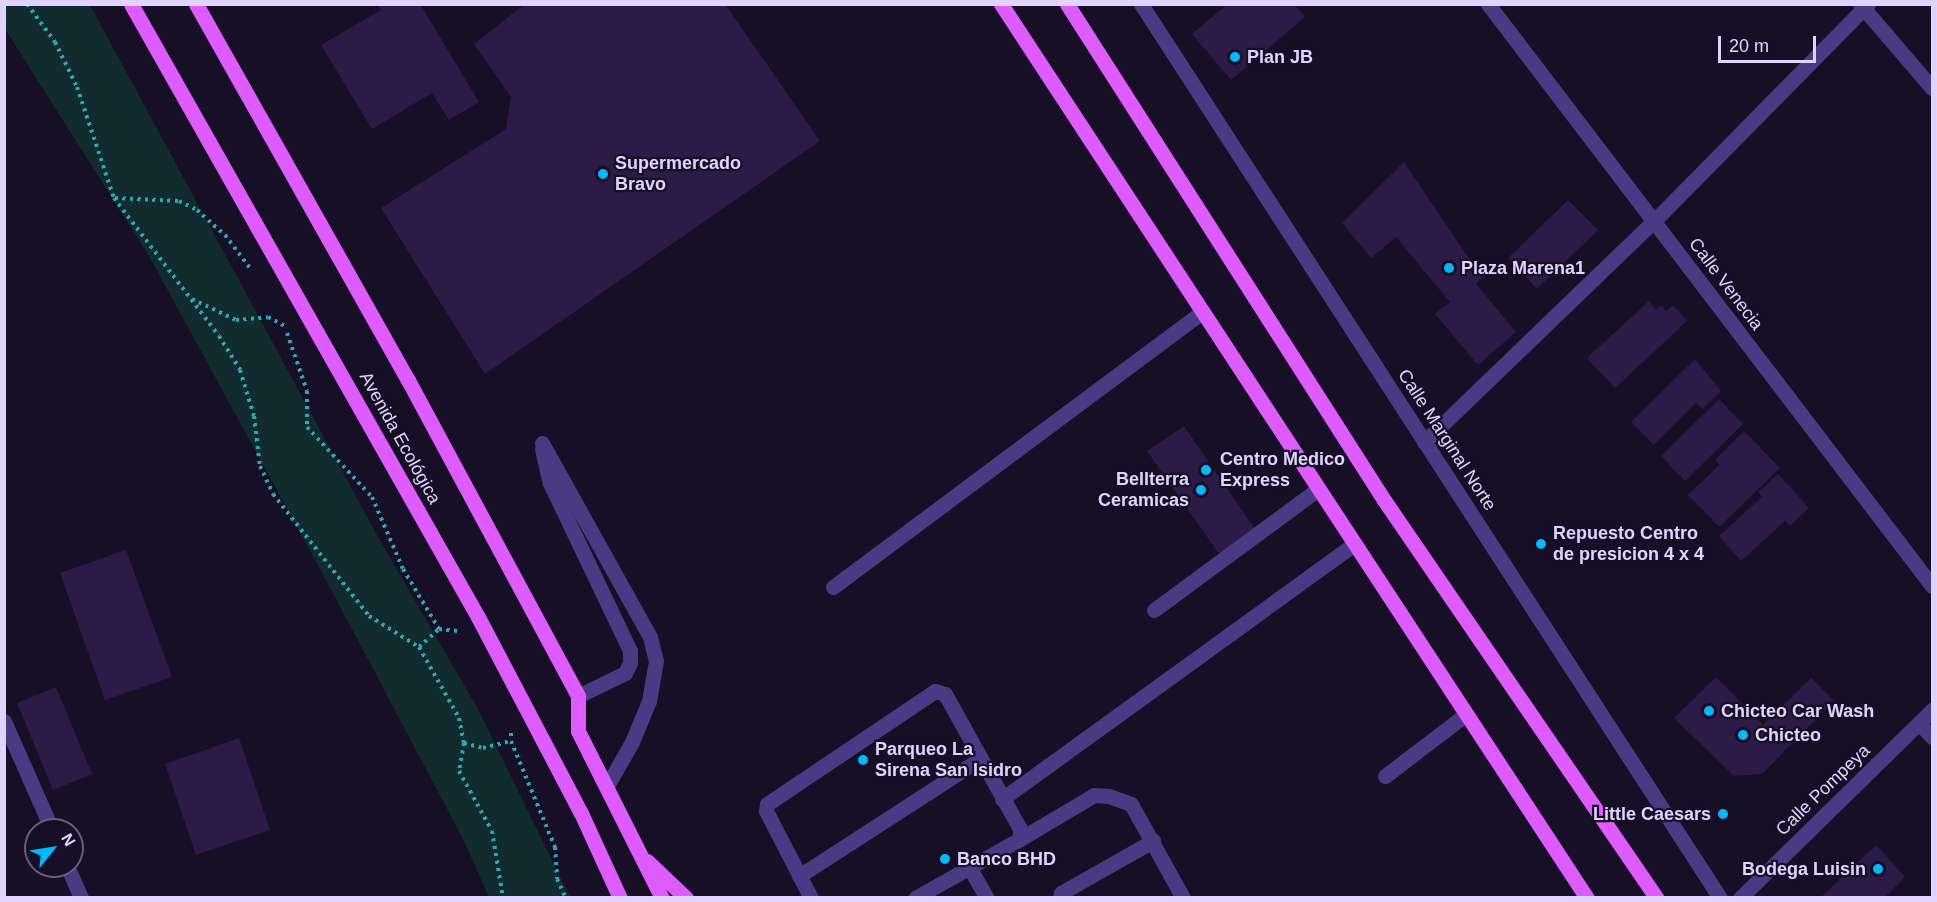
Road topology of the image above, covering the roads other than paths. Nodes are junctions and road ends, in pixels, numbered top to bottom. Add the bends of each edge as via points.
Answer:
1 (131, 4) edge
2 (196, 4) edge
3 (1001, 4) edge
4 (1067, 4) edge
5 (1141, 4) edge
6 (1488, 4) edge
7 (1864, 6) edge
8 (1932, 88) edge
9 (1654, 221) junction
10 (1201, 313) junction
11 (1424, 442) junction
12 (1317, 490) junction
13 (1353, 544) junction
14 (1932, 586) edge
15 (832, 587) dead end
16 (1154, 610) dead end
17 (578, 696) junction
18 (1932, 710) edge
19 (1465, 715) junction
20 (4, 721) edge
21 (1919, 723) junction
22 (1932, 737) edge
23 (980, 759) junction
24 (1385, 776) dead end
25 (607, 786) junction
26 (1002, 799) junction
27 (47, 818) edge
28 (1020, 839) junction
29 (1153, 841) junction
30 (638, 853) junction
31 (969, 867) junction
32 (799, 876) junction
33 (72, 878) edge
34 (81, 897) edge
35 (620, 897) edge
36 (662, 897) edge
37 (686, 897) edge
38 (811, 897) edge
39 (915, 897) edge
40 (987, 897) edge
41 (1060, 897) edge
42 (1183, 897) edge
43 (1587, 897) edge
44 (1658, 897) edge
45 (1720, 897) edge
46 (1740, 897) edge

1 - 35 main road, Avenida Ecológica via 472,607 581,813
2 - 17 main road, Avenida Ecológica via 408,380
3 - 10 main road
4 - 44 main road via 1384,500
5 - 11 street, Calle Marginal Norte
6 - 9 street, Calle Venecia
7 - 8 street
7 - 9 street
9 - 11 street
9 - 14 street, Calle Venecia
10 - 12 main road
10 - 15 street
11 - 45 street, Calle Marginal Norte
12 - 13 main road
12 - 16 street
13 - 19 main road
13 - 26 street
17 - 25 main road, Avenida Ecológica via 578,731
17 - 25 street via 625,673 630,651 550,483 542,459 542,443 650,637 656,661 649,701
18 - 21 street, Calle Pompeya
19 - 24 street
19 - 43 main road
20 - 27 street
21 - 22 street
21 - 46 street, Calle Pompeya
23 - 26 street
23 - 32 street
23 - 32 street via 945,694 935,691 767,804 766,811
25 - 30 main road, Avenida Ecológica
26 - 28 street via 1020,830
28 - 29 street via 1094,795 1101,795 1131,804
28 - 31 street
29 - 41 street via 1060,893
29 - 42 street
30 - 36 main road, Avenida Ecológica
30 - 37 main road
31 - 39 street
31 - 40 street
32 - 38 street
33 - 34 street

